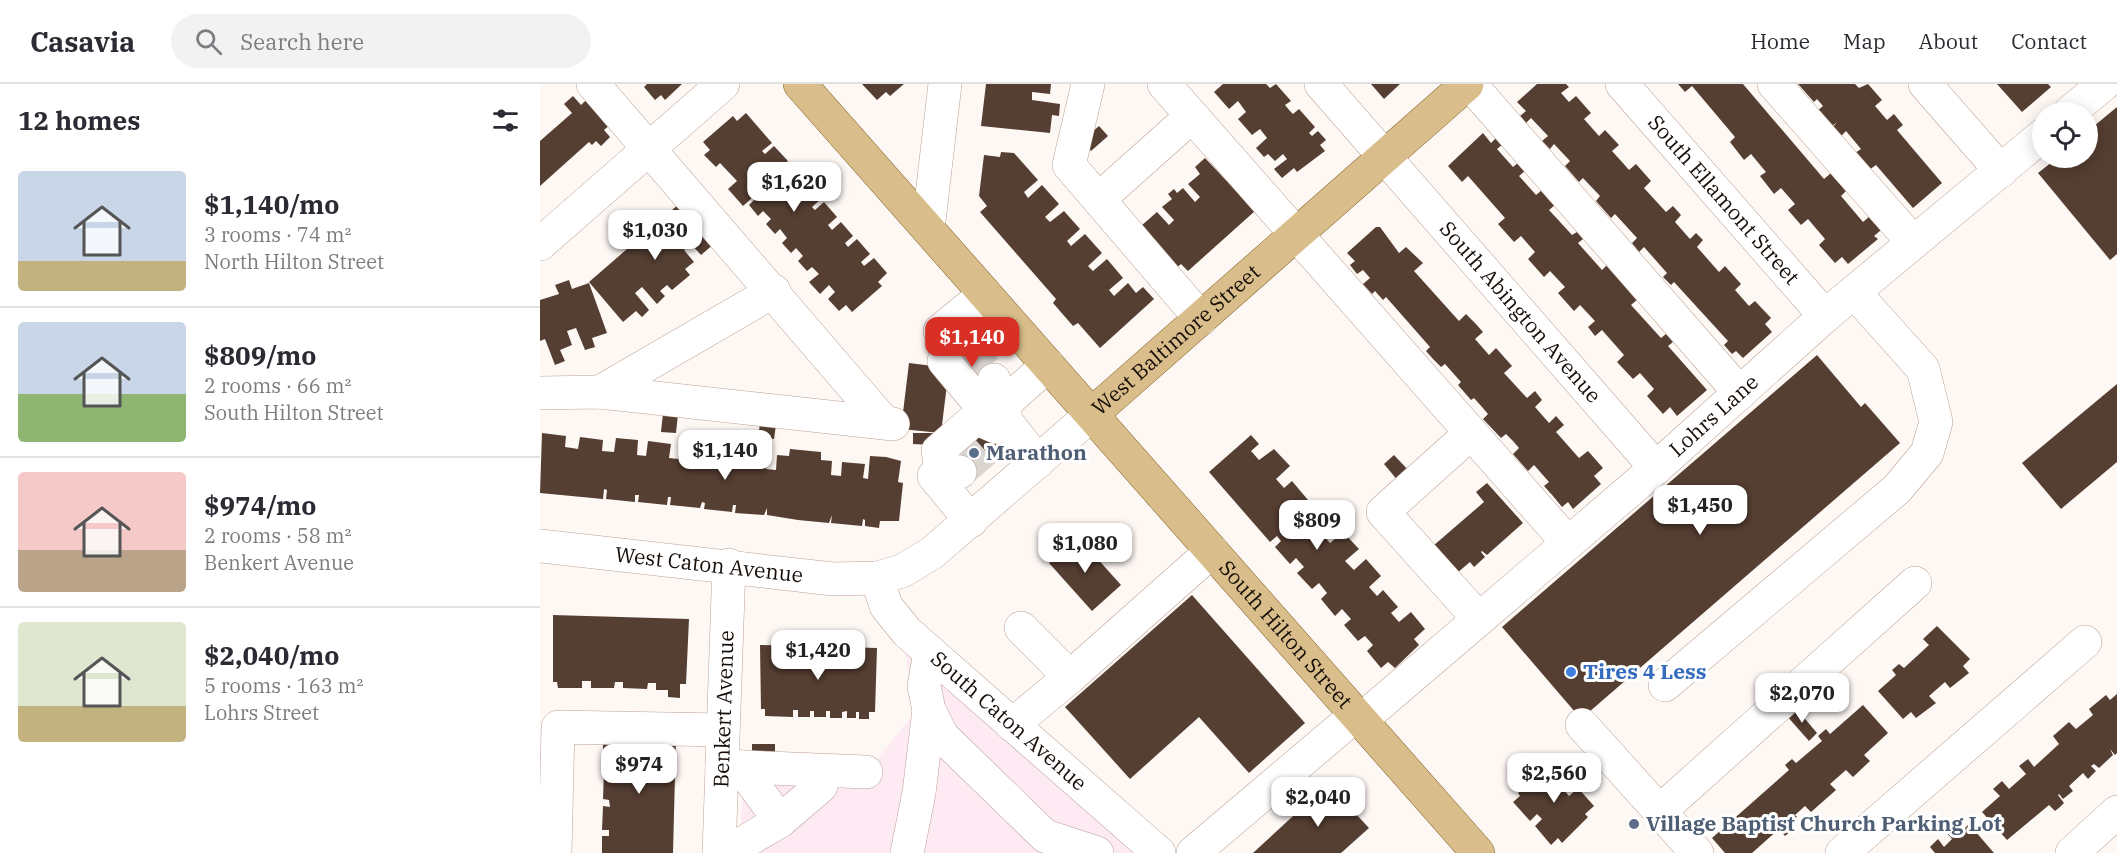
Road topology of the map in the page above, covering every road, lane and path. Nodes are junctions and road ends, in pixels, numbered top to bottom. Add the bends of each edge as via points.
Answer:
1 (593, 84) edge
2 (723, 84) edge
3 (800, 84) edge
4 (945, 84) edge
5 (1088, 84) edge
6 (1164, 84) edge
7 (1321, 84) edge
8 (1469, 84) edge
9 (1622, 84) edge
10 (1774, 84) edge
11 (1925, 84) edge
12 (1192, 116) junction
13 (2032, 144) edge
14 (650, 148) junction
15 (1384, 157) junction
16 (2001, 171) junction
17 (1099, 199) junction
18 (928, 229) junction
19 (1296, 234) junction
20 (1913, 242) junction
21 (540, 244) edge
22 (774, 291) junction
23 (1854, 292) junction
24 (985, 294) junction
25 (1825, 316) junction
26 (1200, 319) junction
27 (1048, 365) junction
28 (600, 392) junction
29 (540, 393) edge
30 (1740, 393) junction
31 (992, 410) junction
32 (1092, 414) junction
33 (1471, 433) junction
34 (1038, 462) junction
35 (1656, 468) junction
36 (971, 521) junction
37 (1568, 543) junction
38 (540, 546) edge
39 (1212, 551) junction
40 (729, 565) junction
41 (877, 578) junction
42 (1915, 583) dead end
43 (1479, 619) junction
44 (1021, 628) dead end
45 (2085, 642) dead end
46 (930, 652) junction
47 (1070, 677) junction
48 (1665, 686) dead end
49 (929, 710) junction
50 (1358, 718) junction
51 (1012, 724) junction
52 (1582, 725) dead end
53 (723, 730) junction
54 (731, 767) junction
55 (866, 771) dead end
56 (821, 786) dead end
57 (1001, 794) junction
58 (1660, 811) junction
59 (2117, 813) edge
60 (780, 821) junction
61 (555, 853) edge
62 (719, 853) edge
63 (726, 853) edge
64 (907, 853) edge
65 (1035, 853) edge
66 (1097, 853) edge
67 (1159, 853) edge
68 (1193, 853) edge
69 (1478, 853) edge
70 (1697, 853) edge
71 (1842, 853) edge
72 (2072, 853) edge

1 - 14 street
2 - 14 street
3 - 18 main road, South Hilton Street
4 - 18 street
5 - 17 street via 1069,165
6 - 12 street
7 - 15 street, South Abington Avenue
8 - 15 main road, West Baltimore Street
8 - 30 street
9 - 25 street, South Ellamont Street
10 - 20 street
11 - 16 street
12 - 17 street
12 - 19 street
13 - 16 street, Lohrs Lane
14 - 21 street
14 - 22 street
15 - 19 main road, West Baltimore Street
15 - 35 street, South Abington Avenue
16 - 20 street, Lohrs Lane
17 - 26 street
18 - 24 main road, South Hilton Street
19 - 26 main road, West Baltimore Street
19 - 33 street
20 - 23 street, Lohrs Lane
22 - 28 street
22 - 28 street via 890,423
23 - 25 street, Lohrs Lane
23 - 48 street via 1923,369 1936,423 1927,453 1897,489
24 - 27 main road, South Hilton Street
24 - 31 street via 946,334 944,361
25 - 30 street, Lohrs Lane
26 - 32 main road, West Baltimore Street
27 - 31 street
27 - 32 main road, South Hilton Street
28 - 29 street
30 - 35 street, Lohrs Lane
31 - 34 street
31 - 36 street via 938,451 951,471 934,476
32 - 34 street, West Baltimore Street
32 - 39 main road, South Hilton Street
33 - 37 street
33 - 43 street via 1383,512
34 - 36 street, West Baltimore Street
35 - 37 street, Lohrs Lane
36 - 41 street, West Baltimore Street via 933,553 902,571
37 - 43 street, Lohrs Lane
38 - 40 street, West Caton Avenue
39 - 47 street
39 - 50 main road, South Hilton Street
40 - 41 street, West Caton Avenue via 832,579
40 - 53 street, Benkert Avenue
41 - 46 street, South Caton Avenue via 886,606
42 - 58 street
43 - 50 street, Lohrs Lane
44 - 47 street
45 - 71 street
46 - 49 street via 924,686
46 - 51 street, South Caton Avenue
47 - 51 street
49 - 57 street via 942,736
49 - 64 street
50 - 68 street, Lohrs Lane
50 - 69 main road, South Hilton Street
51 - 67 street, South Caton Avenue
52 - 58 street
53 - 54 street, Benkert Avenue
53 - 61 street via 558,727
54 - 55 street
54 - 60 street
54 - 62 street, Benkert Avenue
56 - 60 street
57 - 65 street
57 - 66 street via 1045,836
58 - 70 street
59 - 72 street
60 - 63 street

